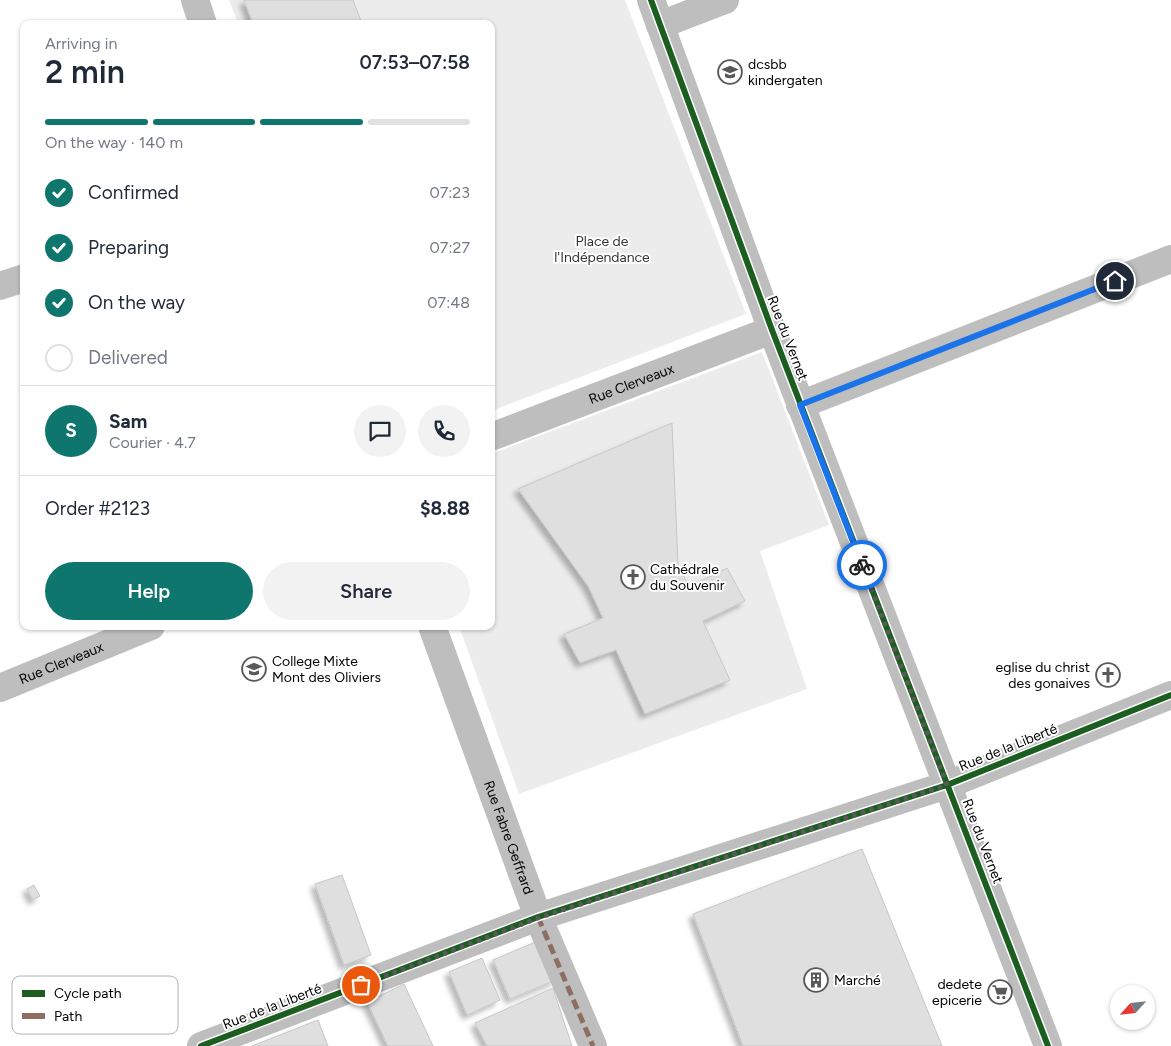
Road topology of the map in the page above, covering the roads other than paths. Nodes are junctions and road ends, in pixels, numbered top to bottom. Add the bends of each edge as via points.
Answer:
1 (195, 0) edge
2 (725, 0) edge
3 (655, 12) edge
4 (202, 20) edge
5 (1171, 259) edge
6 (20, 279) edge
7 (0, 286) edge
8 (772, 330) junction
9 (800, 405) junction
10 (495, 435) edge
11 (141, 630) edge
12 (433, 630) edge
13 (0, 688) edge
14 (1171, 695) edge
15 (947, 785) junction
16 (538, 918) junction
17 (201, 1046) edge
18 (593, 1046) edge
19 (1048, 1046) edge

1 - 4 street
2 - 3 street
3 - 8 street, Rue du Vernet
5 - 9 street
6 - 7 street
8 - 9 street, Rue du Vernet
8 - 10 street, Rue Clerveaux
9 - 15 street, Rue du Vernet
11 - 13 street, Rue Clerveaux
12 - 16 street, Rue Fabre Geffrard
14 - 15 street, Rue de la Liberté
15 - 16 street, Rue de la Liberté
15 - 19 street, Rue du Vernet
16 - 17 street, Rue de la Liberté
16 - 18 street, Rue Fabre Geffrard

